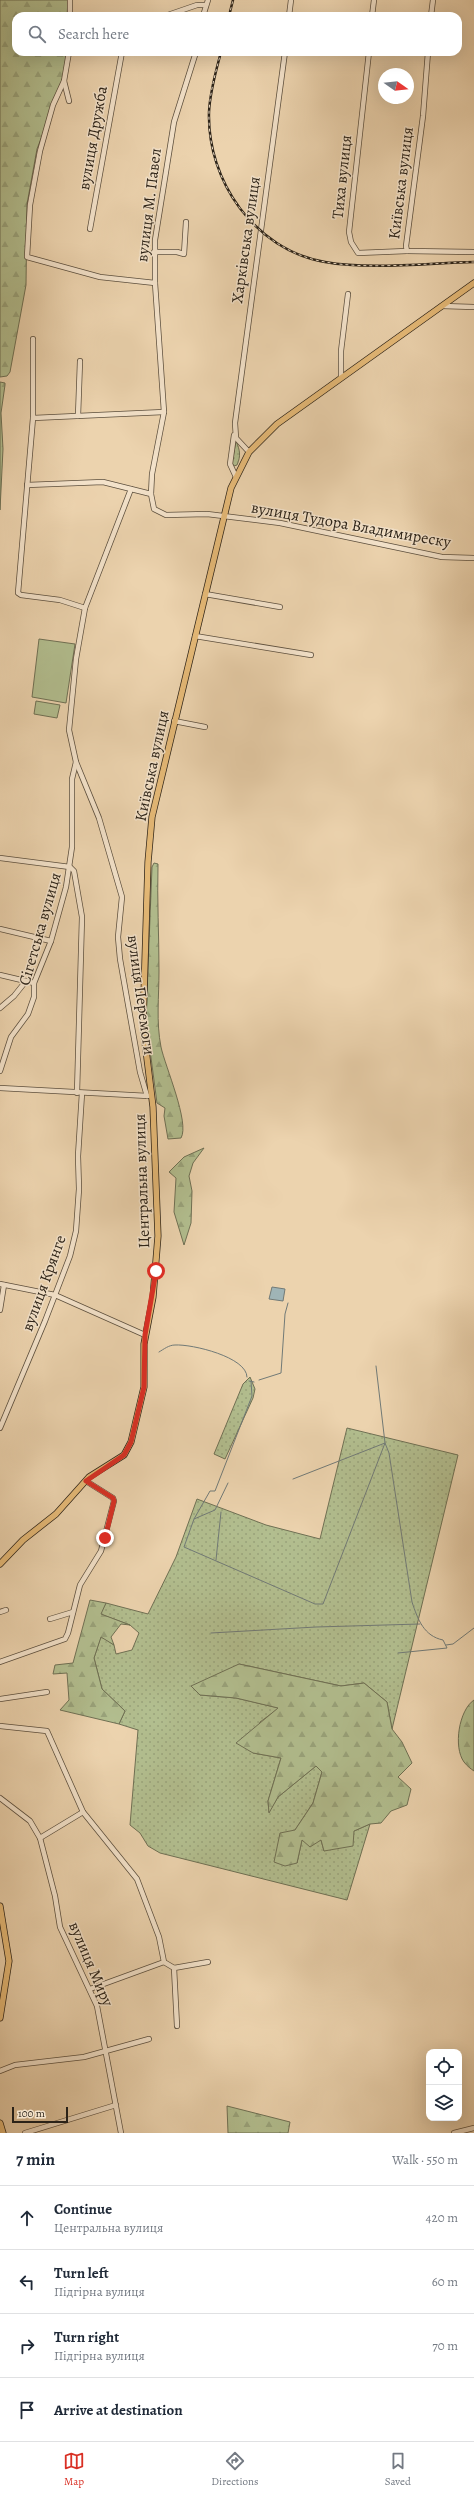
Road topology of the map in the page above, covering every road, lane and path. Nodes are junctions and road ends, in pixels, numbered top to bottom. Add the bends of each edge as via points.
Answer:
1 (70, 0) edge
2 (292, 0) edge
3 (374, 0) edge
4 (432, 0) edge
5 (207, 2) edge
6 (70, 12) edge
7 (177, 12) edge
8 (204, 12) edge
9 (290, 12) edge
10 (372, 12) edge
11 (431, 12) edge
12 (68, 56) edge
13 (121, 56) edge
14 (195, 56) edge
15 (284, 56) edge
16 (369, 56) edge
17 (428, 56) edge
18 (64, 81) junction
19 (69, 101) dead end
20 (186, 222) dead end
21 (90, 230) dead end
22 (407, 251) junction
23 (154, 252) junction
24 (474, 252) edge
25 (155, 283) junction
26 (474, 283) edge
27 (348, 294) dead end
28 (442, 306) junction
29 (474, 307) edge
30 (34, 339) dead end
31 (80, 361) dead end
32 (341, 377) junction
33 (164, 412) junction
34 (78, 416) junction
35 (33, 418) junction
36 (235, 432) junction
37 (249, 452) junction
38 (236, 476) junction
39 (27, 485) junction
40 (131, 489) junction
41 (151, 494) junction
42 (223, 516) junction
43 (474, 558) edge
44 (205, 594) junction
45 (280, 607) dead end
46 (85, 608) junction
47 (195, 636) junction
48 (311, 655) dead end
49 (174, 721) junction
50 (205, 727) dead end
51 (76, 762) junction
52 (0, 858) edge
53 (70, 867) junction
54 (0, 929) edge
55 (51, 941) junction
56 (0, 975) edge
57 (26, 981) junction
58 (34, 983) junction
59 (0, 1008) edge
60 (0, 1071) edge
61 (0, 1088) edge
62 (80, 1093) junction
63 (149, 1096) junction
64 (2, 1284) edge
65 (55, 1295) junction
66 (0, 1310) edge
67 (145, 1335) junction
68 (0, 1428) edge
69 (86, 1481) junction
70 (0, 1564) edge
71 (6, 1610) dead end
72 (0, 1612) edge
73 (73, 1612) junction
74 (50, 1619) dead end
75 (0, 1662) edge
76 (47, 1692) dead end
77 (0, 1699) edge
78 (0, 1726) edge
79 (0, 1798) edge
80 (82, 1812) junction
81 (40, 1838) junction
82 (0, 1906) edge
83 (164, 1962) junction
84 (208, 1962) dead end
85 (174, 1968) junction
86 (90, 1989) junction
87 (0, 2018) edge
88 (177, 2026) dead end
89 (149, 2039) dead end
90 (106, 2052) junction
91 (0, 2071) edge
92 (116, 2105) junction
93 (0, 2123) edge
94 (474, 2128) edge
95 (3, 2133) edge
96 (24, 2133) edge
97 (121, 2133) edge
98 (454, 2133) edge

1 - 6 street
2 - 9 street
3 - 10 street
4 - 11 street
5 - 7 street
5 - 8 street
12 - 18 street
13 - 21 street, вулиця Дружба
14 - 23 street, вулиця М. Павел via 174,122
15 - 36 street, Харківська вулиця
16 - 22 street, Тиха вулиця via 349,232 351,242 358,253
17 - 22 street, Київська вулиця
18 - 19 street
18 - 25 street via 53,105 40,151 30,205 27,257 100,277
20 - 23 street via 184,254
22 - 24 street, Київська вулиця
23 - 25 street, вулиця М. Павел
25 - 33 street, вулиця М. Павел
26 - 28 main road, Київська вулиця
27 - 32 street via 341,351
28 - 29 street
28 - 32 main road, Київська вулиця
30 - 35 street
31 - 34 street
32 - 37 main road, Київська вулиця via 277,424
33 - 34 street
33 - 41 street, вулиця М. Павел via 152,474
34 - 35 street
35 - 39 street
36 - 37 street via 239,442
36 - 38 street, Харківська вулиця via 230,464
37 - 38 main road, Київська вулиця
38 - 42 main road, Київська вулиця
39 - 40 street via 103,482
39 - 46 street via 18,593 60,600
40 - 41 street
40 - 46 street
41 - 42 street, вулиця Тудора Владимиреску via 154,509 166,515
42 - 43 street, вулиця Тудора Владимиреску via 312,528 442,557
42 - 44 main road, Київська вулиця
44 - 45 street
44 - 47 main road, Київська вулиця
46 - 51 street via 69,719
47 - 48 street
47 - 49 main road, Київська вулиця
49 - 50 street
49 - 63 main road, Київська вулиця via 152,817 148,862 143,1026
51 - 53 street, Сігетська вулиця via 72,779
51 - 63 street, вулиця Перемоги via 98,818 122,897 118,937 120,959 140,1072
52 - 53 street
53 - 55 street, Сігетська вулиця
53 - 62 street, вулиця Крянге via 74,871 82,917
54 - 55 street
55 - 58 street, Сігетська вулиця
56 - 57 street
57 - 58 street
57 - 59 street
58 - 60 street, Сігетська вулиця via 34,997 28,1014 11,1037
61 - 62 street
62 - 63 street
62 - 65 street, вулиця Крянге via 79,1202 76,1231
63 - 67 main road, Центральна вулиця via 158,1236 153,1297
64 - 65 street
64 - 66 street
65 - 67 street
65 - 68 street, вулиця Крянге
67 - 69 main road, Центральна вулиця via 144,1387 131,1442 124,1455
69 - 70 main road, Центральна вулиця via 56,1514 23,1540
69 - 73 street via 114,1501 101,1551 80,1585
71 - 72 street
73 - 74 street
73 - 75 street via 65,1639
76 - 77 street
78 - 80 street via 47,1731
79 - 81 street, вулиця Миру via 30,1821
80 - 81 street
80 - 83 street via 137,1879 159,1937
81 - 86 street, вулиця Миру via 60,1927 66,1944
82 - 87 main road via 9,1961
83 - 85 street
83 - 86 street
84 - 85 street
85 - 88 street
86 - 90 street, вулиця Миру via 97,2006
89 - 90 street
90 - 91 street via 84,2058 15,2065
90 - 92 street, вулиця Миру
92 - 96 street
92 - 97 street, вулиця Миру
93 - 95 main road
94 - 98 street

